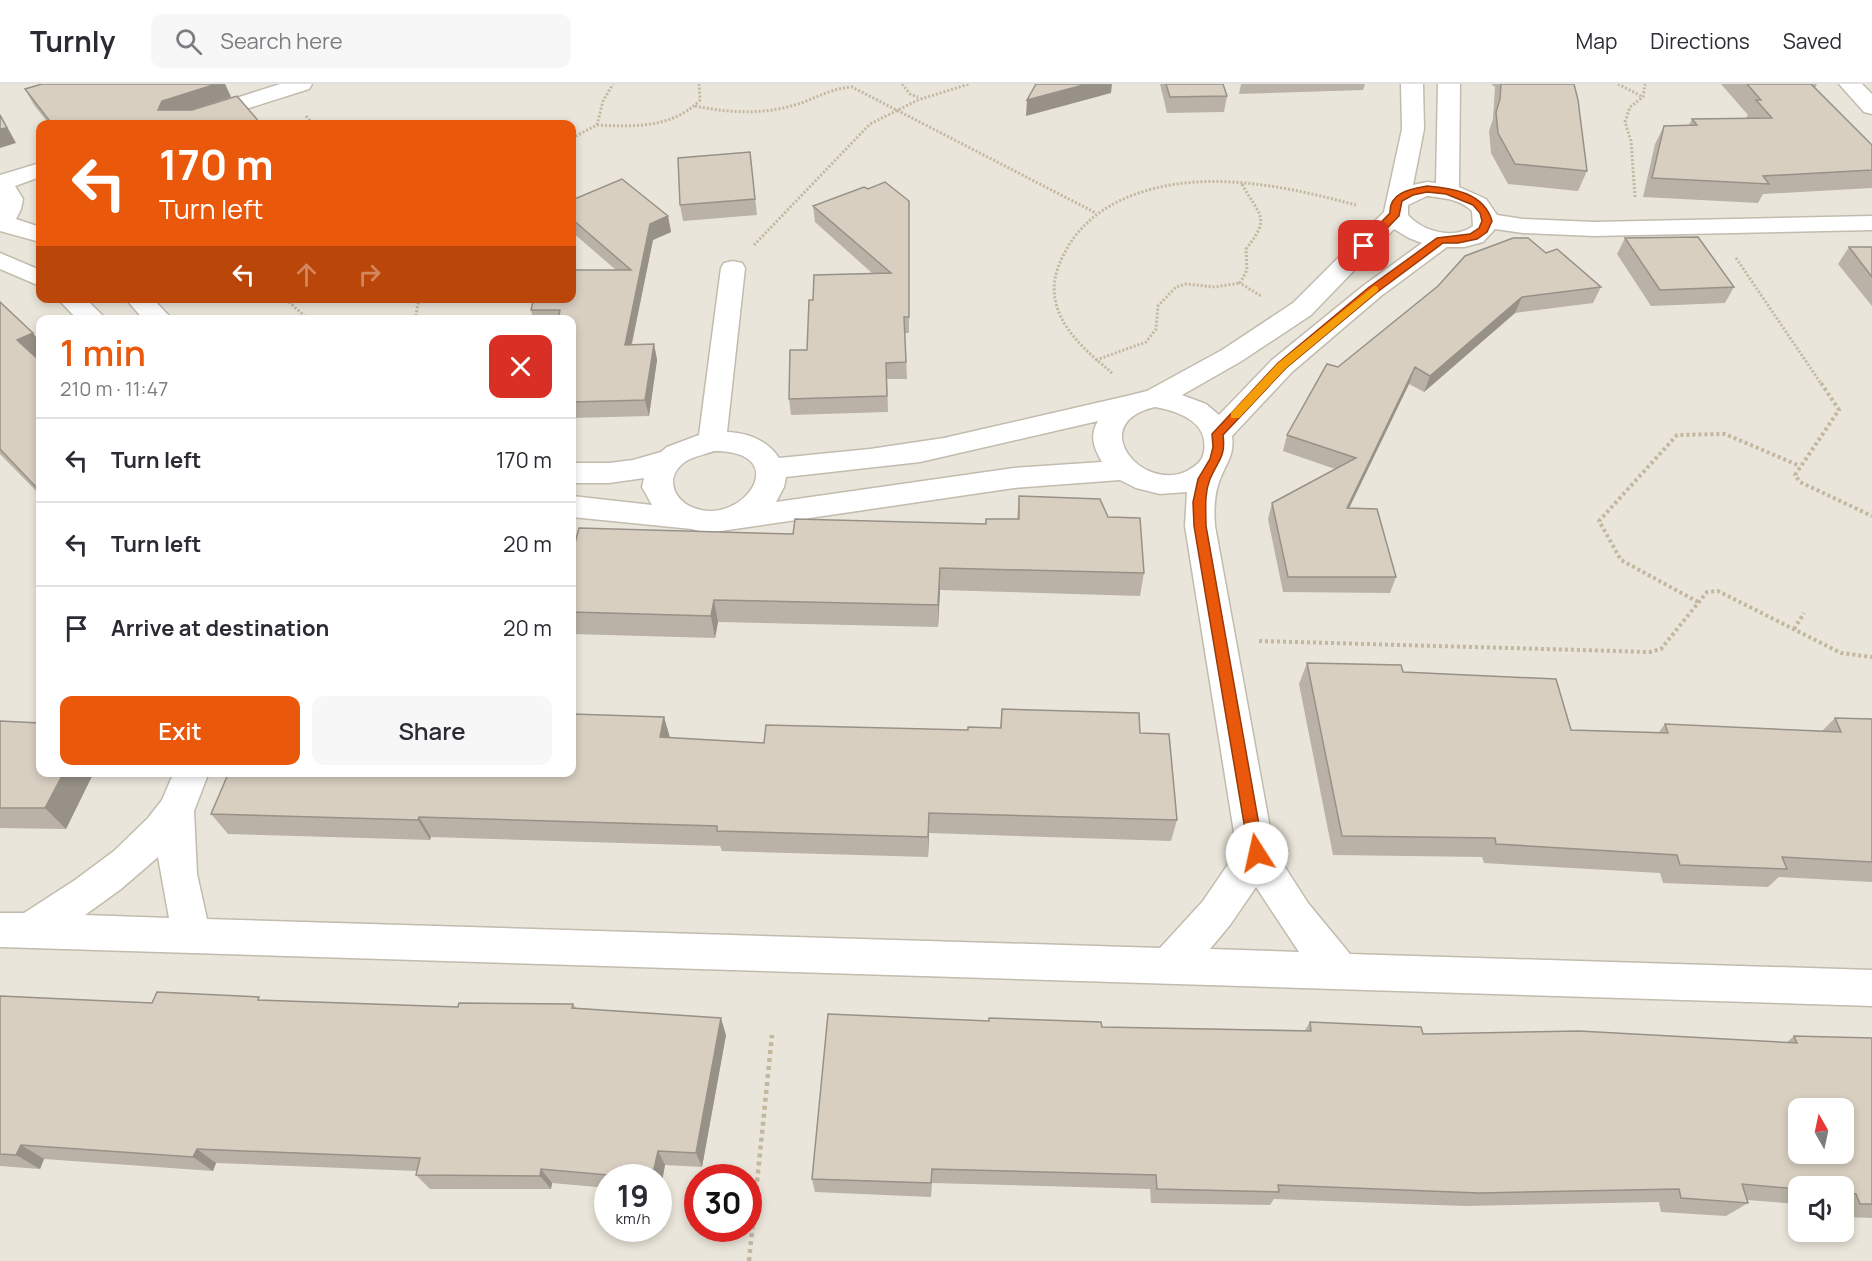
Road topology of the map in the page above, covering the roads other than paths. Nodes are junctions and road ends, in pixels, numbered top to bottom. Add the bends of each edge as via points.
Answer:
1 (301, 84) edge
2 (1412, 84) edge
3 (1449, 84) edge
4 (1850, 84) edge
5 (1872, 107) edge
6 (190, 120) edge
7 (36, 172) edge
8 (0, 185) edge
9 (1448, 191) junction
10 (1397, 207) junction
11 (1487, 221) junction
12 (1, 223) edge
13 (1872, 223) edge
14 (36, 234) edge
15 (1441, 240) junction
16 (0, 260) edge
17 (733, 268) road end
18 (36, 277) edge
19 (75, 303) edge
20 (142, 303) edge
21 (88, 315) edge
22 (155, 315) edge
23 (1142, 401) junction
24 (1217, 434) junction
25 (712, 441) junction
26 (668, 460) junction
27 (772, 468) junction
28 (1210, 469) junction
29 (1124, 470) junction
30 (576, 473) edge
31 (1154, 483) junction
32 (576, 507) edge
33 (712, 520) junction
34 (1200, 526) junction
35 (190, 777) edge
36 (176, 810) junction
37 (1257, 853) junction
38 (15, 931) edge
39 (193, 936) junction
40 (1168, 966) junction
41 (1341, 972) junction
42 (1872, 988) edge

1 - 6 street
2 - 10 street via 1413,129
3 - 9 street
4 - 5 street
7 - 8 street
8 - 12 street via 12,197 9,212
9 - 10 street via 1410,192
9 - 11 street via 1476,203
10 - 15 street via 1401,222 1411,230
10 - 23 street via 1302,309 1231,356
11 - 13 street via 1559,228
11 - 15 street via 1473,237
12 - 14 street
15 - 24 street via 1282,366
16 - 18 street
17 - 25 street
19 - 21 street
20 - 22 street
23 - 24 street via 1176,401 1195,409 1209,420
23 - 27 street via 920,452
23 - 29 street via 1114,418 1107,434 1108,447
24 - 28 street via 1219,447
25 - 26 street via 680,450
25 - 27 street via 749,447 766,458
26 - 30 street via 621,474
26 - 33 street via 656,485 660,498 669,509 684,517
27 - 33 street via 772,481 761,500 740,514
28 - 31 street via 1186,482
28 - 34 street via 1199,502
29 - 31 street
29 - 33 street via 1014,478
31 - 34 street
32 - 33 street
34 - 37 street
35 - 36 street
36 - 38 street via 136,853 87,894
36 - 39 street via 180,894
37 - 40 street via 1234,893 1204,931
37 - 41 street via 1278,894
38 - 39 street
39 - 40 street
40 - 41 street
41 - 42 street

